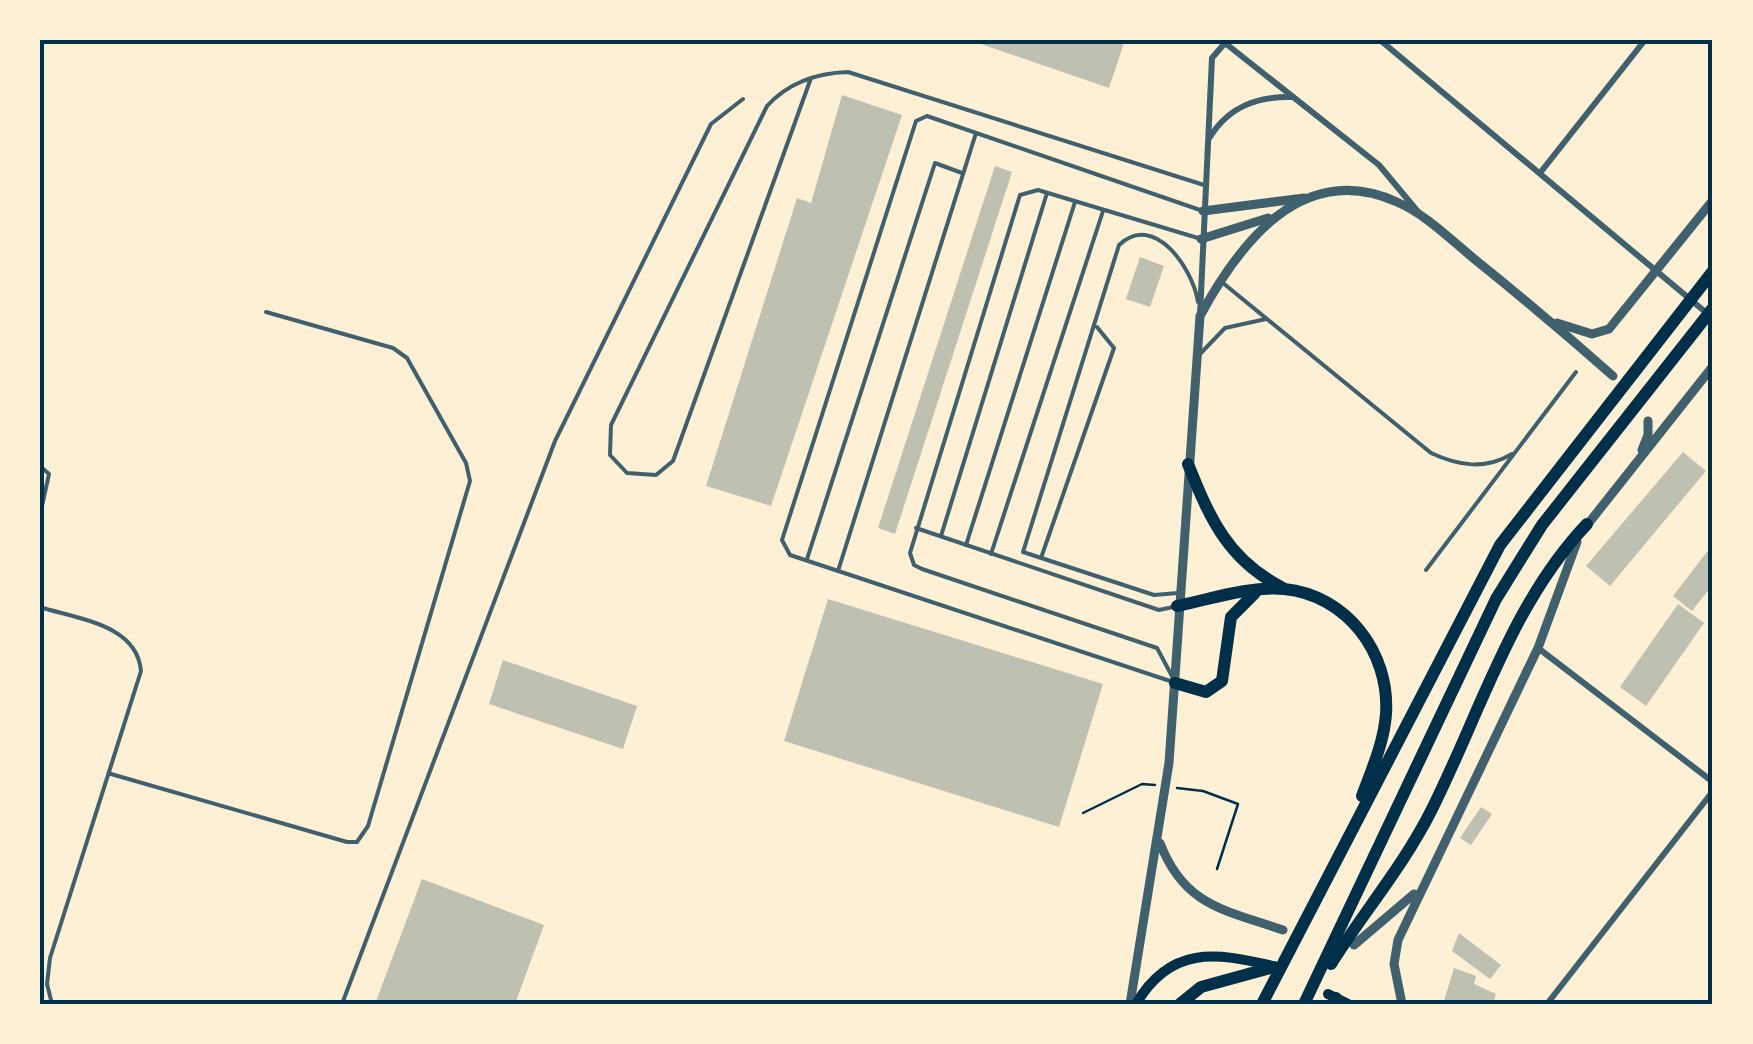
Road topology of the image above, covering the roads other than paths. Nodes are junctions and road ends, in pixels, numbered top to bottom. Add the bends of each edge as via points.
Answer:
1 (1380, 40) edge
2 (1645, 40) edge
3 (811, 78) junction
4 (1294, 97) junction
5 (743, 99) dead end
6 (976, 134) junction
7 (1208, 142) junction
8 (962, 172) junction
9 (1540, 173) junction
10 (1205, 185) junction
11 (1048, 193) junction
12 (1312, 197) junction
13 (1713, 200) edge
14 (1075, 202) junction
15 (1203, 211) junction
16 (1103, 212) junction
17 (1276, 216) junction
18 (1422, 216) junction
19 (1201, 239) junction
20 (1657, 271) junction
21 (1713, 271) edge
22 (1220, 280) junction
23 (1713, 308) edge
24 (266, 312) dead end
25 (1200, 316) junction
26 (1713, 318) edge
27 (1266, 319) junction
28 (1550, 320) junction
29 (1096, 326) junction
30 (1197, 358) junction
31 (1713, 366) edge
32 (1576, 372) dead end
33 (1613, 376) dead end
34 (1648, 421) dead end
35 (1512, 454) junction
36 (1188, 464) junction
37 (40, 466) edge
38 (1634, 466) junction
39 (40, 515) edge
40 (1586, 524) junction
41 (916, 528) junction
42 (941, 536) junction
43 (966, 545) junction
44 (991, 554) junction
45 (1042, 558) junction
46 (806, 560) junction
47 (1426, 570) dead end
48 (838, 571) junction
49 (1285, 589) junction
50 (1258, 590) junction
51 (1178, 600) junction
52 (40, 607) edge
53 (1538, 648) junction
54 (1175, 682) junction
55 (110, 774) junction
56 (1713, 782) edge
57 (1713, 791) edge
58 (1160, 840) junction
59 (1338, 859) junction
60 (1419, 889) junction
61 (1283, 930) dead end
62 (1354, 946) dead end
63 (1274, 966) joint
64 (52, 1004) edge
65 (342, 1004) edge
66 (1133, 1004) edge
67 (1180, 1004) edge
68 (1262, 1004) edge
69 (1305, 1004) edge
70 (1402, 1004) edge
71 (1547, 1004) edge

1 - 9 street
2 - 9 street
3 - 3 lane via 767,106 611,425 610,455 626,473 656,475 673,462
3 - 10 lane via 848,72
4 - 7 street via 1243,105
4 - 7 street via 1225,43 1212,58
4 - 18 street via 1379,164
5 - 65 lane via 710,124 555,441
6 - 8 lane
6 - 15 lane
6 - 46 lane via 927,116 916,121 782,540 790,556
7 - 10 street
8 - 46 lane via 935,163
8 - 48 lane
9 - 20 street
10 - 15 street
11 - 14 lane
11 - 41 lane via 1020,194
11 - 42 lane
12 - 15 street
12 - 17 street
12 - 18 street via 1376,196
13 - 20 street
14 - 16 lane
14 - 43 lane
15 - 19 street
16 - 19 lane
16 - 44 lane
17 - 19 street
17 - 22 street via 1246,242
18 - 28 street
19 - 25 street
20 - 26 street
20 - 28 street via 1609,329 1579,332
21 - 59 highway via 1500,544
22 - 25 street
22 - 27 lane
23 - 69 highway via 1542,525 1496,599
24 - 55 lane via 393,348 407,358 466,462 470,481 368,826 356,842 347,842
25 - 29 lane via 1188,267 1144,236 1131,237 1119,246
25 - 30 street
27 - 30 lane via 1225,328
27 - 35 lane via 1432,453 1468,465
28 - 33 street
29 - 45 lane via 1114,348
29 - 45 lane via 1022,552
30 - 36 street
31 - 38 street
32 - 35 lane
34 - 38 street
35 - 47 lane
36 - 49 highway via 1227,547
36 - 51 street
37 - 39 lane via 50,484
38 - 40 street
40 - 53 street
40 - 69 highway via 1530,597 1429,815
41 - 42 lane
41 - 54 lane via 914,565 1156,648
42 - 43 lane
43 - 44 lane
44 - 51 lane via 1159,610
45 - 51 lane
46 - 48 lane
48 - 54 lane
49 - 50 highway
49 - 59 highway via 1329,602 1368,641 1386,690 1384,730
50 - 51 highway
50 - 54 highway via 1231,617 1222,681 1206,692
51 - 54 street
52 - 55 lane via 120,633 140,661
53 - 56 street
53 - 60 street via 1473,791
54 - 58 street
55 - 64 lane via 50,958 46,984
57 - 71 street
58 - 61 street via 1179,882 1200,900
58 - 66 street
59 - 68 highway
60 - 62 street
60 - 70 street via 1394,964
63 - 66 main road via 1238,958 1181,960
63 - 67 highway via 1202,987

